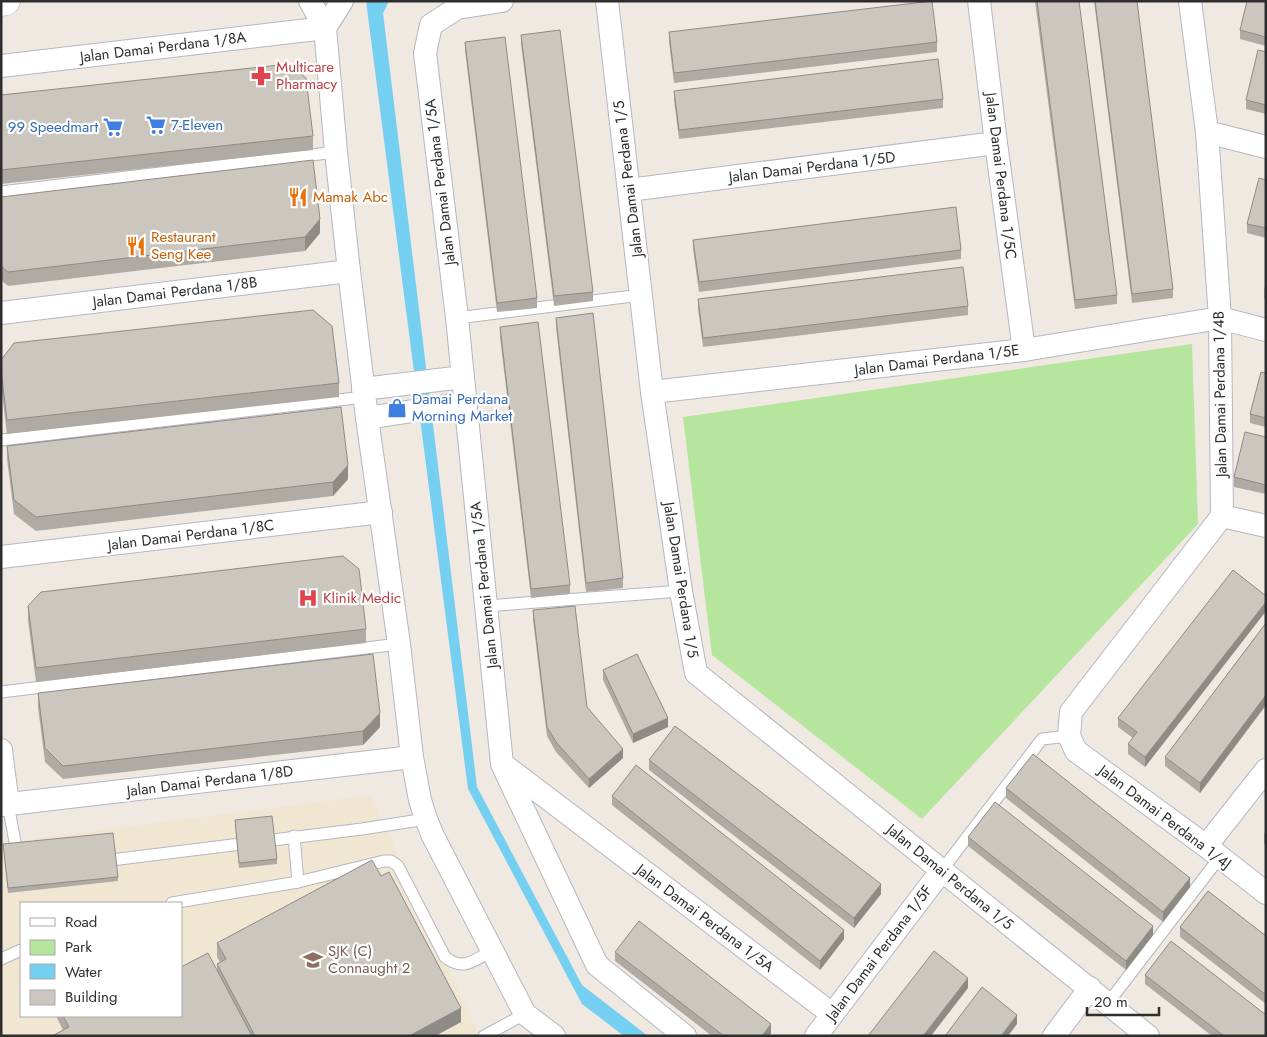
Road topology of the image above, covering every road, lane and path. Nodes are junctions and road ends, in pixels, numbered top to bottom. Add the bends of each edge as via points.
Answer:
1 (6, 1) edge
2 (310, 1) edge
3 (342, 1) edge
4 (502, 1) edge
5 (607, 1) edge
6 (979, 1) edge
7 (1190, 1) edge
8 (1, 2) edge
9 (325, 28) junction
10 (1, 66) edge
11 (1207, 132) junction
12 (996, 143) junction
13 (1266, 148) edge
14 (336, 152) junction
15 (629, 190) junction
16 (1, 192) edge
17 (349, 271) junction
18 (641, 295) junction
19 (1, 312) edge
20 (457, 318) junction
21 (1220, 318) junction
22 (1266, 330) edge
23 (1024, 350) junction
24 (454, 378) junction
25 (652, 392) junction
26 (365, 401) junction
27 (456, 405) junction
28 (1, 440) edge
29 (380, 512) junction
30 (1222, 516) junction
31 (1266, 526) edge
32 (1, 558) edge
33 (682, 591) junction
34 (486, 606) junction
35 (399, 644) junction
36 (1, 692) edge
37 (1069, 736) junction
38 (1, 750) edge
39 (412, 757) junction
40 (502, 764) junction
41 (1266, 770) edge
42 (5, 805) edge
43 (426, 819) junction
44 (294, 836) junction
45 (1213, 852) junction
46 (87, 864) edge
47 (19, 866) edge
48 (942, 870) junction
49 (298, 882) junction
50 (1266, 893) edge
51 (178, 902) edge
52 (20, 950) edge
53 (493, 950) junction
54 (1, 959) edge
55 (1090, 988) junction
56 (1108, 1003) junction
57 (525, 1014) junction
58 (832, 1014) junction
59 (484, 1036) edge
60 (554, 1036) edge
61 (685, 1036) edge
62 (816, 1036) edge
63 (1054, 1036) edge
64 (1148, 1036) edge

1 - 8 main road
2 - 9 street
3 - 9 street
4 - 20 street, Jalan Damai Perdana 1/5A via 457,8 432,25 424,53
5 - 15 street, Jalan Damai Perdana 1/5
6 - 12 street, Jalan Damai Perdana 1/5C
7 - 11 street, Jalan Damai Perdana 1/4B
9 - 10 street, Jalan Damai Perdana 1/8A
9 - 14 street
11 - 13 street
11 - 21 street, Jalan Damai Perdana 1/4B
12 - 15 street, Jalan Damai Perdana 1/5D
12 - 23 street, Jalan Damai Perdana 1/5C
14 - 16 lane
14 - 17 street
15 - 18 street, Jalan Damai Perdana 1/5
17 - 19 street, Jalan Damai Perdana 1/8B
17 - 26 street
18 - 20 lane
18 - 25 street, Jalan Damai Perdana 1/5
20 - 24 street, Jalan Damai Perdana 1/5A
21 - 22 street
21 - 23 street, Jalan Damai Perdana 1/5E
21 - 30 street, Jalan Damai Perdana 1/4B
23 - 25 street, Jalan Damai Perdana 1/5E
24 - 26 street via 412,383
24 - 27 street, Jalan Damai Perdana 1/5A
25 - 33 street, Jalan Damai Perdana 1/5
26 - 27 street via 416,410
26 - 28 lane
26 - 29 street
27 - 34 street, Jalan Damai Perdana 1/5A
29 - 32 street, Jalan Damai Perdana 1/8C
29 - 35 street
30 - 31 street
30 - 37 street via 1071,712
33 - 34 lane
33 - 48 street, Jalan Damai Perdana 1/5 via 696,673
34 - 40 street, Jalan Damai Perdana 1/5A
35 - 36 lane
35 - 39 street
37 - 45 street, Jalan Damai Perdana 1/4J via 1076,751
37 - 48 lane via 1042,738
38 - 42 street
39 - 42 street, Jalan Damai Perdana 1/8D
39 - 43 street
40 - 58 street, Jalan Damai Perdana 1/5A
40 - 61 street via 597,965
41 - 45 street
42 - 47 lane
43 - 44 lane
43 - 53 street
44 - 46 lane
44 - 49 lane
45 - 50 street, Jalan Damai Perdana 1/4J
45 - 56 lane
48 - 55 street, Jalan Damai Perdana 1/5
48 - 58 street, Jalan Damai Perdana 1/5F
49 - 51 lane
49 - 53 lane via 391,861 398,866 446,957 464,965
52 - 54 lane
53 - 57 street
55 - 56 street, Jalan Damai Perdana 1/5
55 - 63 street
56 - 64 street, Jalan Damai Perdana 1/5
57 - 59 lane
57 - 60 street
58 - 62 street, Jalan Damai Perdana 1/5F

